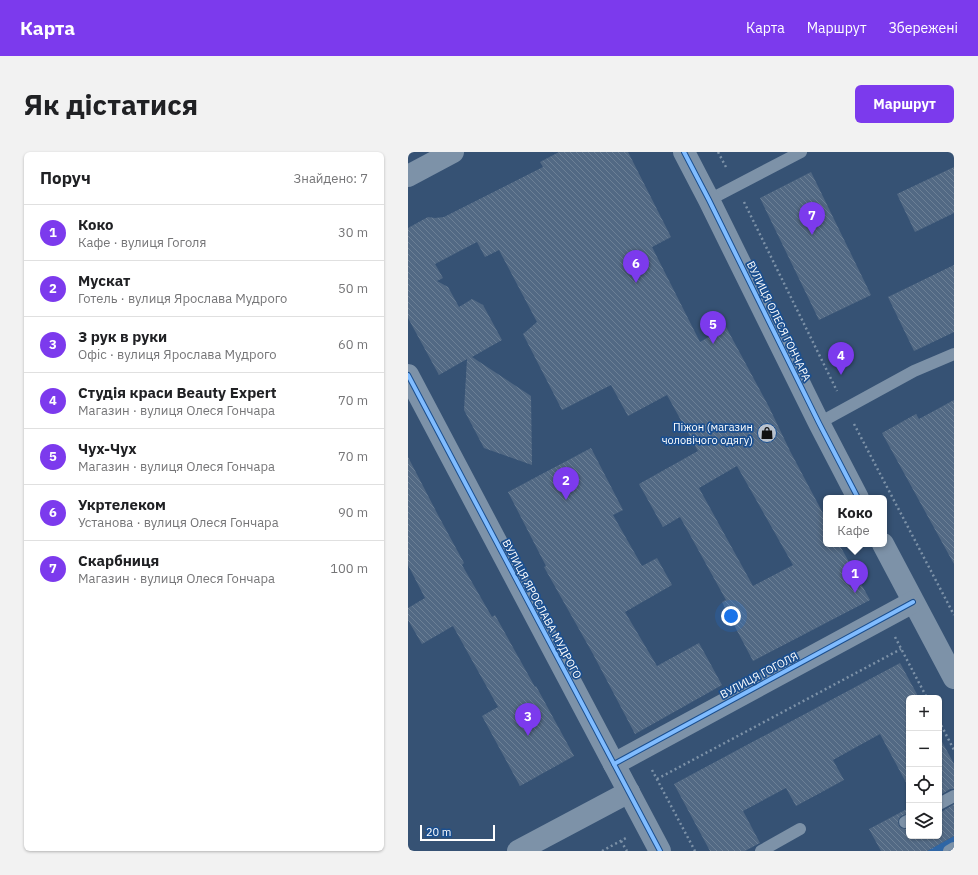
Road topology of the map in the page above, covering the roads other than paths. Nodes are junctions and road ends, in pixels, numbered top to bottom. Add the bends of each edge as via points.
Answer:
1 (453, 152) edge
2 (684, 152) edge
3 (801, 152) edge
4 (408, 176) edge
5 (709, 200) junction
6 (954, 354) edge
7 (408, 374) edge
8 (819, 424) junction
9 (856, 495) edge
10 (885, 547) edge
11 (913, 602) junction
12 (954, 678) edge
13 (614, 764) junction
14 (629, 792) junction
15 (954, 796) edge
16 (941, 803) edge
17 (800, 829) dead end
18 (954, 848) edge
19 (518, 851) edge
20 (660, 851) edge
21 (761, 851) edge
22 (949, 851) edge

1 - 4 street
2 - 5 street, ВУЛИЦЯ ОЛЕСЯ ГОНЧАРА
3 - 5 lane
5 - 8 street, ВУЛИЦЯ ОЛЕСЯ ГОНЧАРА
6 - 8 lane via 914,371
7 - 13 street, ВУЛИЦЯ ЯРОСЛАВА МУДРОГО
8 - 9 street, ВУЛИЦЯ ОЛЕСЯ ГОНЧАРА
10 - 11 street
11 - 12 street
11 - 13 street, ВУЛИЦЯ ГОГОЛЯ
13 - 14 street, ВУЛИЦЯ ЯРОСЛАВА МУДРОГО
14 - 19 street
14 - 20 street, ВУЛИЦЯ ЯРОСЛАВА МУДРОГО
15 - 16 lane
17 - 21 lane
18 - 22 lane

